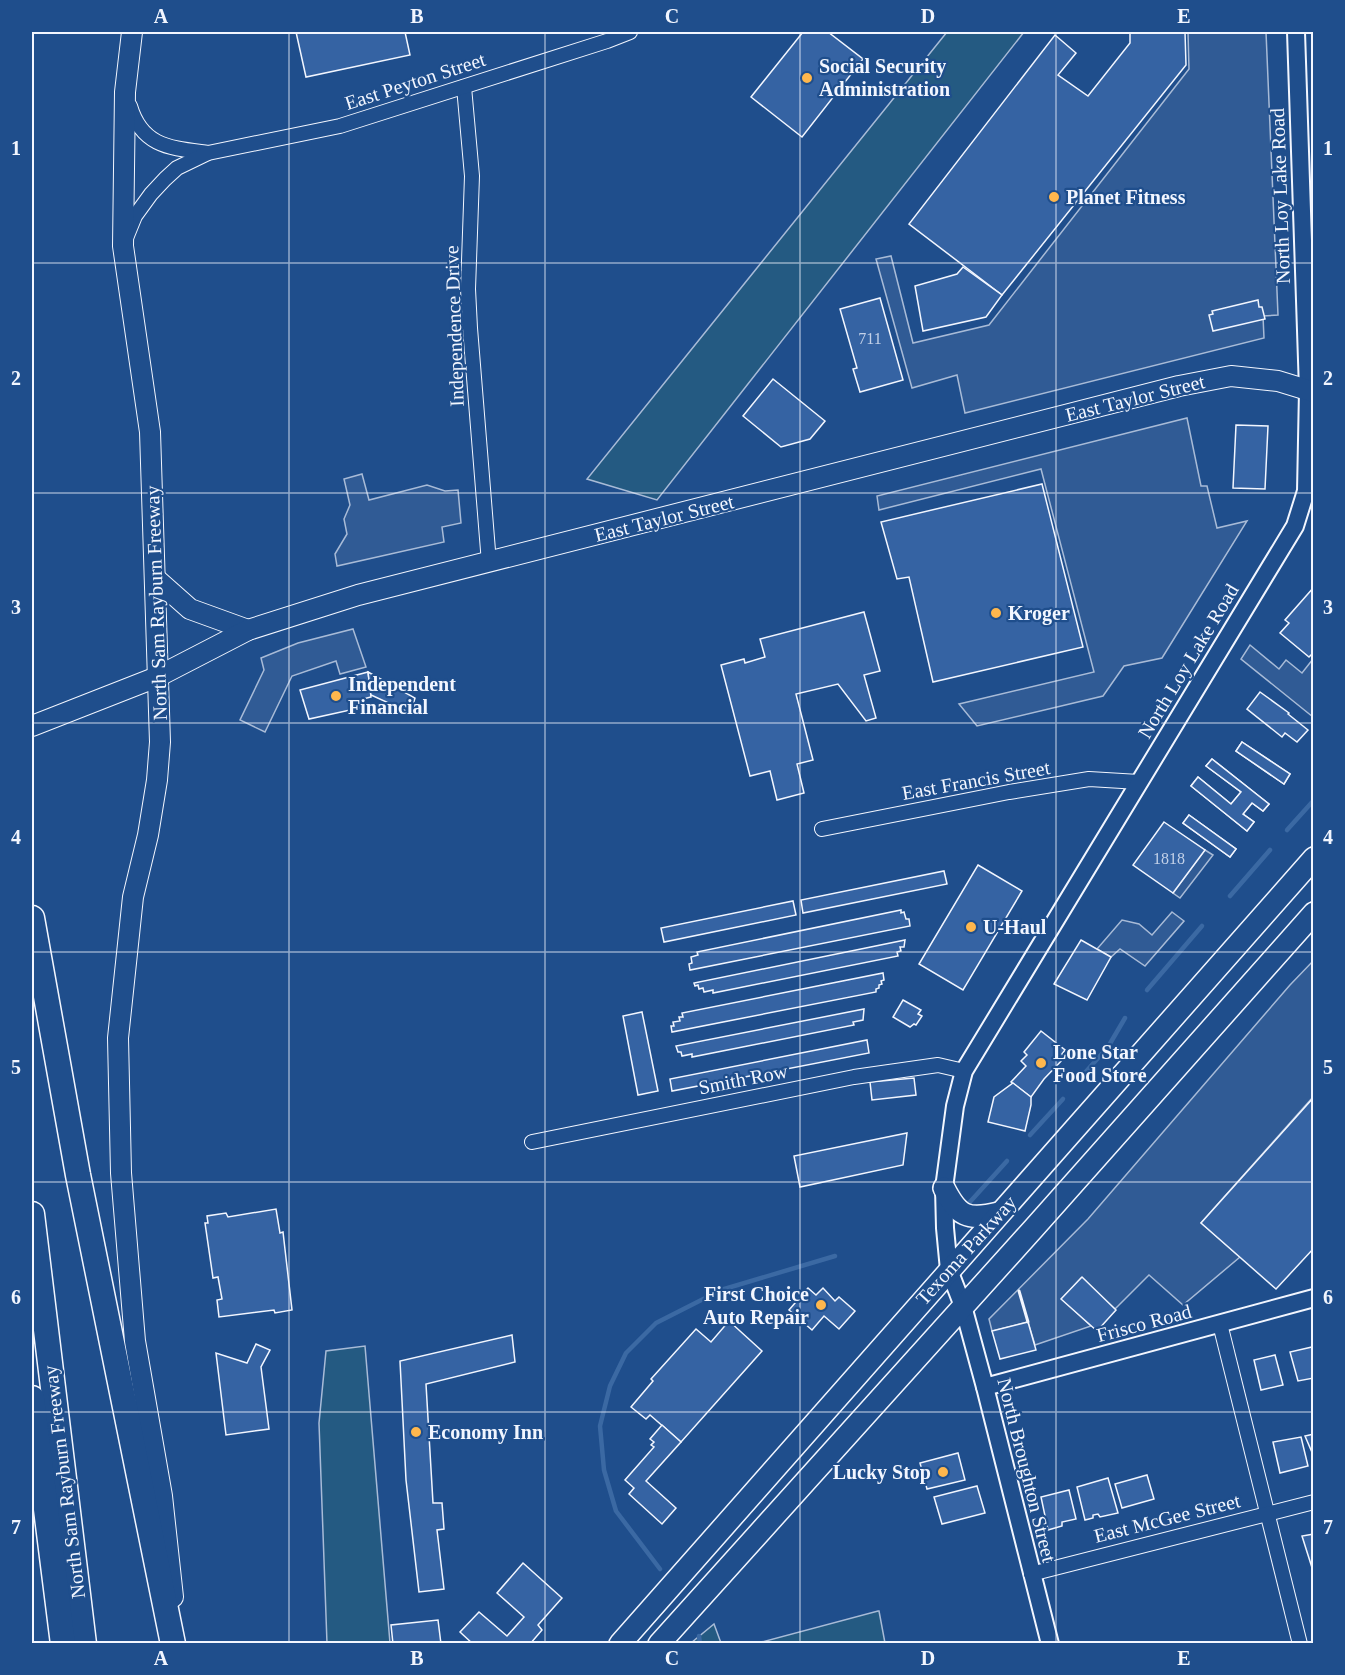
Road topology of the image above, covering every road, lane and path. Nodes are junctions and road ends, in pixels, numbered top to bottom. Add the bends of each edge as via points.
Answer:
1 (132, 32) edge
2 (630, 32) edge
3 (1296, 32) edge
4 (464, 87) junction
5 (125, 92) junction
6 (208, 153) junction
7 (123, 246) junction
8 (1311, 391) edge
9 (489, 563) junction
10 (155, 579) junction
11 (248, 630) junction
12 (158, 677) junction
13 (32, 726) edge
14 (1139, 782) junction
15 (822, 829) dead end
16 (1314, 858) edge
17 (1314, 913) edge
18 (32, 918) edge
19 (964, 1071) junction
20 (532, 1142) dead end
21 (944, 1188) junction
22 (999, 1213) junction
23 (32, 1214) edge
24 (949, 1270) junction
25 (1314, 1298) edge
26 (963, 1306) junction
27 (1220, 1324) junction
28 (985, 1387) junction
29 (32, 1398) edge
30 (1314, 1502) edge
31 (1267, 1513) junction
32 (1030, 1574) junction
33 (625, 1641) edge
34 (63, 1644) edge
35 (84, 1644) edge
36 (173, 1644) edge
37 (178, 1644) edge
38 (659, 1644) edge
39 (1050, 1644) edge
40 (1300, 1644) edge

1 - 5 main road, North Sam Rayburn Freeway
2 - 4 street, East Peyton Street
3 - 8 street, North Loy Lake Road
4 - 6 street, East Peyton Street via 340,126
4 - 9 street, Independence Drive via 472,176 470,328
5 - 6 street, East Peyton Street via 135,122 149,138 168,147
5 - 7 main road, North Sam Rayburn Freeway
6 - 7 street, East Peyton Street via 177,168 152,194 135,216
7 - 10 main road, North Sam Rayburn Freeway via 150,432
8 - 9 main road, East Taylor Street via 1278,381 1231,376 1179,386
8 - 14 street, North Loy Lake Road via 1306,490 1295,526
9 - 11 main road, East Taylor Street via 358,595
10 - 11 main road via 190,609
10 - 12 main road, North Sam Rayburn Freeway
11 - 12 main road, East Taylor Street
12 - 13 main road, East Taylor Street
12 - 37 main road, North Sam Rayburn Freeway via 157,780 133,897 118,1038 121,1173 135,1341 162,1496
14 - 15 street, East Francis Street via 1089,779
14 - 19 street, North Loy Lake Road
16 - 22 main road, Texoma Parkway
17 - 26 main road, Texoma Parkway
18 - 36 highway via 80,1186
19 - 20 street, Smith Row via 938,1065 854,1077
19 - 21 street, North Loy Lake Road
21 - 22 main road via 959,1212 977,1216
21 - 24 street, North Loy Lake Road
22 - 24 main road, Texoma Parkway
23 - 35 highway, North Sam Rayburn Freeway
24 - 26 street, North Broughton Street
24 - 33 main road, Texoma Parkway
25 - 27 street, Frisco Road
26 - 28 street, North Broughton Street
26 - 38 main road, Texoma Parkway
27 - 28 street, Frisco Road
27 - 31 street
28 - 32 street, North Broughton Street
29 - 34 highway, North Sam Rayburn Freeway
30 - 31 street, East McGee Street
31 - 32 street, East McGee Street
31 - 40 street
32 - 39 street, North Broughton Street

